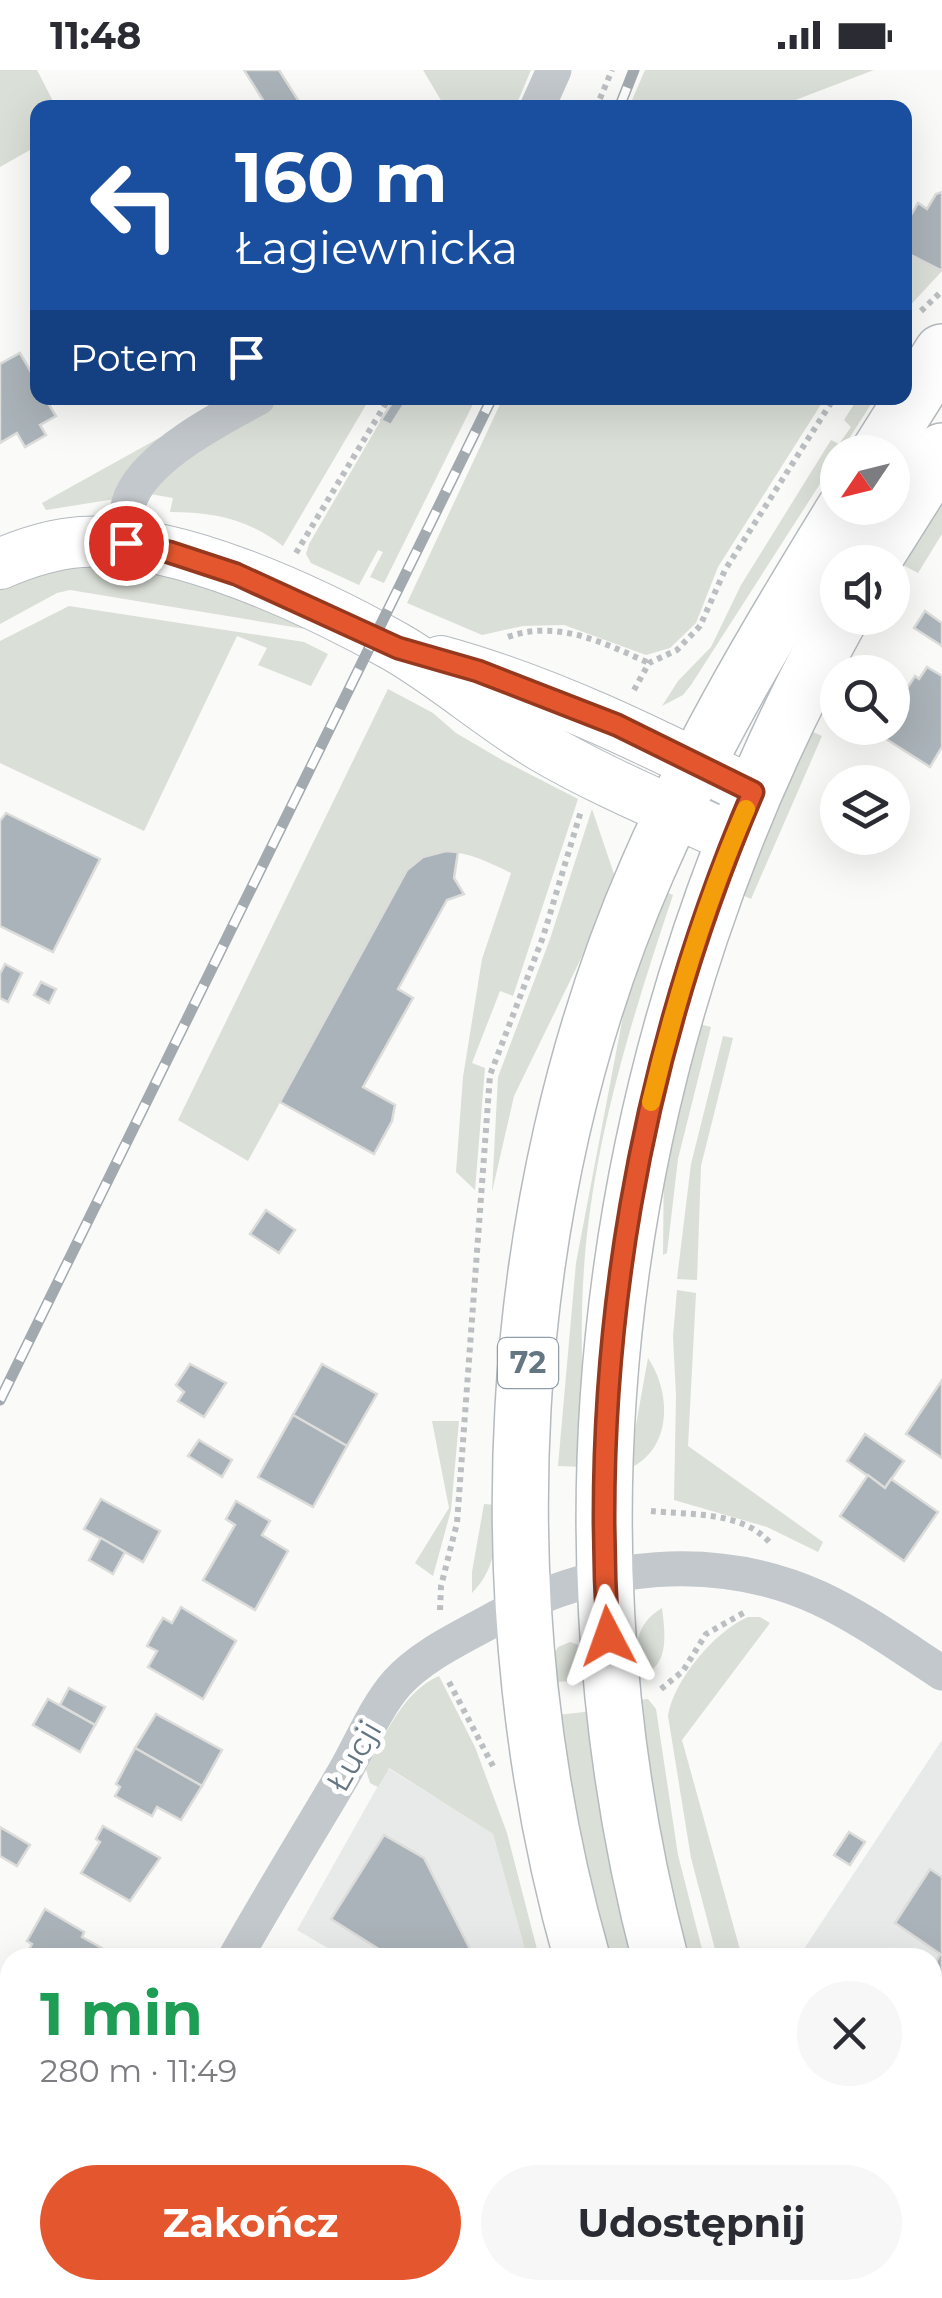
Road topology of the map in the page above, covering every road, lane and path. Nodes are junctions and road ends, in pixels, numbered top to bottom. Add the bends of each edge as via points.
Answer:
1 (554, 70) edge
2 (612, 70) edge
3 (540, 100) edge
4 (599, 100) edge
5 (942, 352) edge
6 (912, 400) edge
7 (245, 405) edge
8 (385, 405) edge
9 (830, 405) edge
10 (909, 405) edge
11 (890, 435) edge
12 (942, 451) edge
13 (835, 525) edge
14 (126, 543) junction
15 (883, 545) edge
16 (290, 562) dead end
17 (0, 564) edge
18 (831, 635) edge
19 (504, 638) dead end
20 (649, 663) junction
21 (626, 705) dead end
22 (685, 788) junction
23 (586, 796) dead end
24 (743, 816) junction
25 (644, 1510) dead end
26 (605, 1576) junction
27 (795, 1588) junction
28 (524, 1604) junction
29 (440, 1622) dead end
30 (940, 1667) edge
31 (447, 1675) dead end
32 (646, 1693) dead end
33 (496, 1772) dead end
34 (241, 1948) edge
35 (580, 1948) edge
36 (658, 1948) edge

1 - 3 street
2 - 4 path
5 - 6 main road
7 - 14 street via 190,436 133,492
8 - 16 path
9 - 20 path via 725,570 700,626 677,650
10 - 11 main road
12 - 15 main road
13 - 22 main road, 72 via 746,670
14 - 17 street via 69,543
14 - 22 street via 236,574 398,648 545,748
18 - 24 main road
19 - 20 path via 564,632
20 - 21 path
22 - 24 street
22 - 28 main road, 72 via 610,967 549,1200 525,1396
23 - 29 path via 543,937 490,1075 457,1523 441,1586
24 - 26 main road via 672,1020 629,1213 608,1382
25 - 27 path via 716,1516 763,1535
26 - 27 street, Łucji via 711,1568
26 - 28 street, Łucji
26 - 36 main road via 624,1785
27 - 30 street, Łucji
27 - 32 path via 714,1628 668,1686
28 - 34 street, Łucji via 428,1658 396,1684
28 - 35 main road, 72 via 531,1712
31 - 33 path

